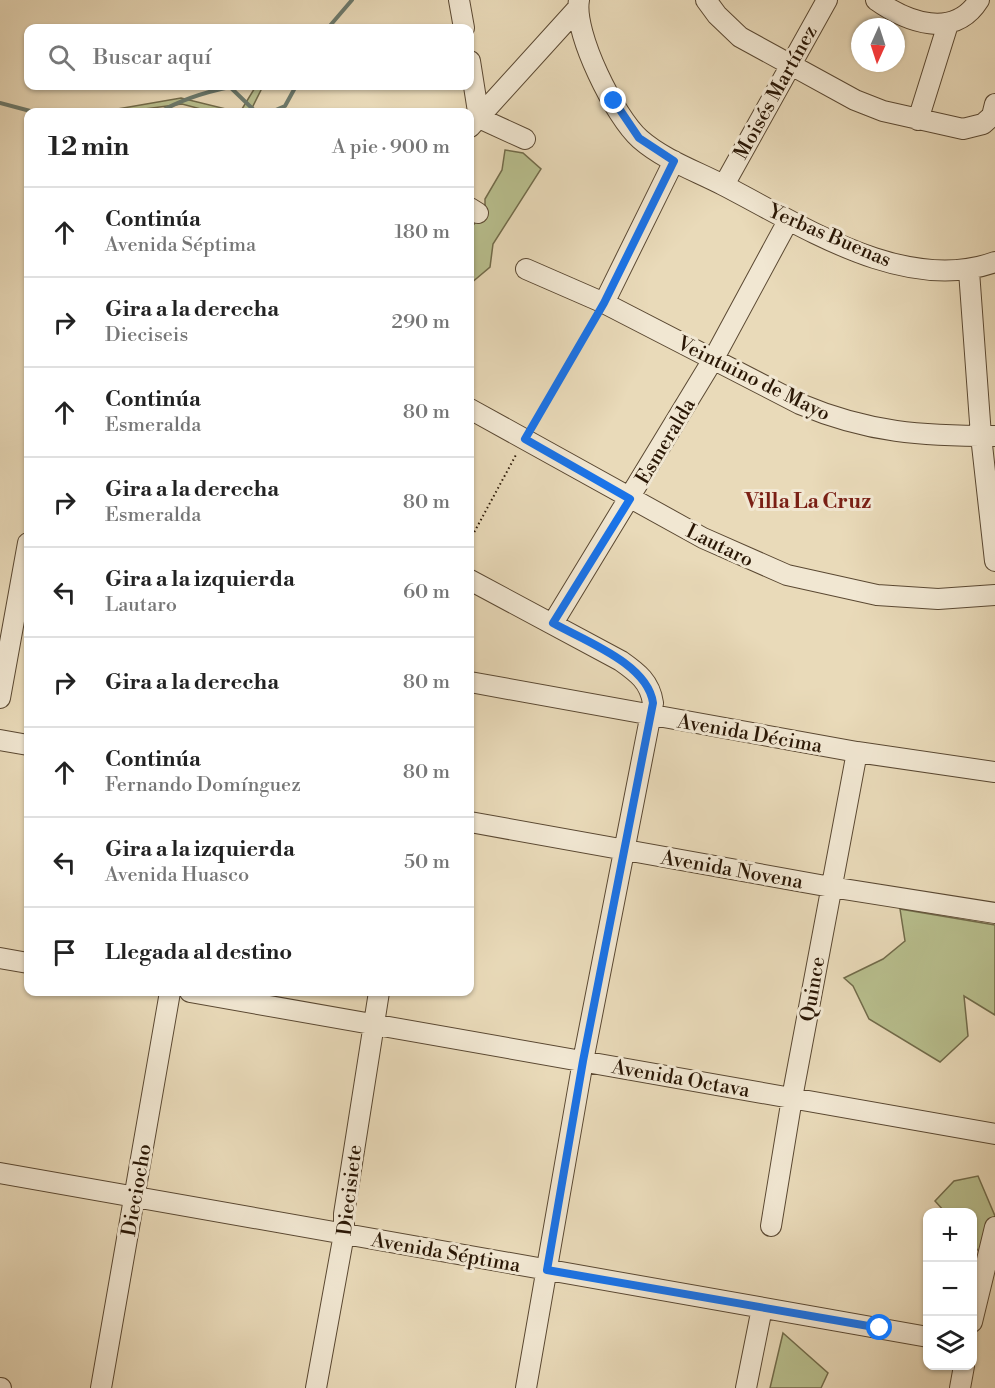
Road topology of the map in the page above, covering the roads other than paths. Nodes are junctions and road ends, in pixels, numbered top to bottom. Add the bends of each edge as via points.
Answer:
1 (459, 0) edge
2 (706, 0) edge
3 (827, 0) edge
4 (876, 0) edge
5 (979, 0) edge
6 (578, 4) edge
7 (463, 24) edge
8 (948, 24) junction
9 (790, 63) junction
10 (472, 90) edge
11 (995, 104) edge
12 (473, 108) edge
13 (918, 120) junction
14 (474, 122) edge
15 (525, 139) dead end
16 (674, 161) junction
17 (724, 185) junction
18 (788, 221) junction
19 (995, 262) edge
20 (526, 269) dead end
21 (969, 271) junction
22 (604, 303) junction
23 (714, 358) junction
24 (474, 411) edge
25 (988, 436) edge
26 (630, 499) junction
27 (995, 561) edge
28 (474, 582) edge
29 (995, 595) edge
30 (23, 609) edge
31 (553, 623) junction
32 (474, 683) edge
33 (0, 698) edge
34 (649, 716) junction
35 (0, 740) edge
36 (24, 744) edge
37 (857, 752) junction
38 (995, 772) edge
39 (474, 823) edge
40 (623, 850) junction
41 (831, 887) junction
42 (995, 913) edge
43 (0, 958) edge
44 (24, 962) edge
45 (169, 996) edge
46 (213, 996) edge
47 (378, 996) edge
48 (374, 1024) junction
49 (583, 1061) junction
50 (792, 1098) junction
51 (995, 1134) edge
52 (0, 1173) edge
53 (135, 1197) junction
54 (771, 1226) dead end
55 (995, 1227) edge
56 (344, 1234) junction
57 (547, 1270) junction
58 (762, 1308) junction
59 (973, 1316) edge
60 (923, 1336) edge
61 (963, 1370) edge
62 (101, 1388) edge
63 (316, 1388) edge
64 (526, 1388) edge
65 (746, 1388) edge
66 (960, 1388) edge

1 - 7 street
2 - 9 street via 740,37
3 - 9 street, Moisés Martínez
4 - 8 street via 904,18
5 - 8 street via 963,18
6 - 14 street
6 - 16 street, Yerbas Buenas via 595,68 623,116 639,138
8 - 13 street
9 - 13 street via 855,100
9 - 17 street, Moisés Martínez
10 - 12 street
11 - 13 street via 992,116 976,128
14 - 15 street
16 - 17 street, Yerbas Buenas
16 - 22 street
17 - 18 street, Yerbas Buenas
18 - 21 street, Yerbas Buenas via 896,264 935,271
18 - 23 street, Esmeralda
19 - 21 street, Yerbas Buenas
20 - 22 street, Veintuino de Mayo
21 - 25 street
22 - 23 street, Veintuino de Mayo
23 - 25 street, Veintuino de Mayo via 834,419 926,436
23 - 26 street, Esmeralda
24 - 26 street, Lautaro
25 - 27 street
26 - 29 street, Lautaro via 731,552 817,584 907,598
26 - 31 street, Esmeralda
28 - 31 street
30 - 33 street
31 - 34 street via 641,676 651,690
32 - 34 street, Avenida Décima
34 - 37 street, Avenida Décima
34 - 40 street
35 - 36 street
37 - 38 street, Avenida Décima
37 - 41 street, Quince
39 - 40 street, Avenida Novena
40 - 41 street, Avenida Novena
40 - 49 street
41 - 42 street, Avenida Novena
41 - 50 street, Quince
43 - 44 street
45 - 53 street, Dieciocho
46 - 48 street, Avenida Octava
47 - 48 street, Diecisiete
48 - 49 street, Avenida Octava
48 - 56 street, Diecisiete
49 - 50 street, Avenida Octava
49 - 57 street
50 - 51 street, Avenida Octava
50 - 54 street, Quince
52 - 53 street, Avenida Séptima
53 - 56 street, Avenida Séptima
53 - 62 street, Dieciocho
55 - 59 street
56 - 57 street, Avenida Séptima
56 - 63 street, Diecisiete
57 - 58 street, Avenida Séptima
57 - 64 street
58 - 60 street, Avenida Séptima
58 - 65 street
61 - 66 street

